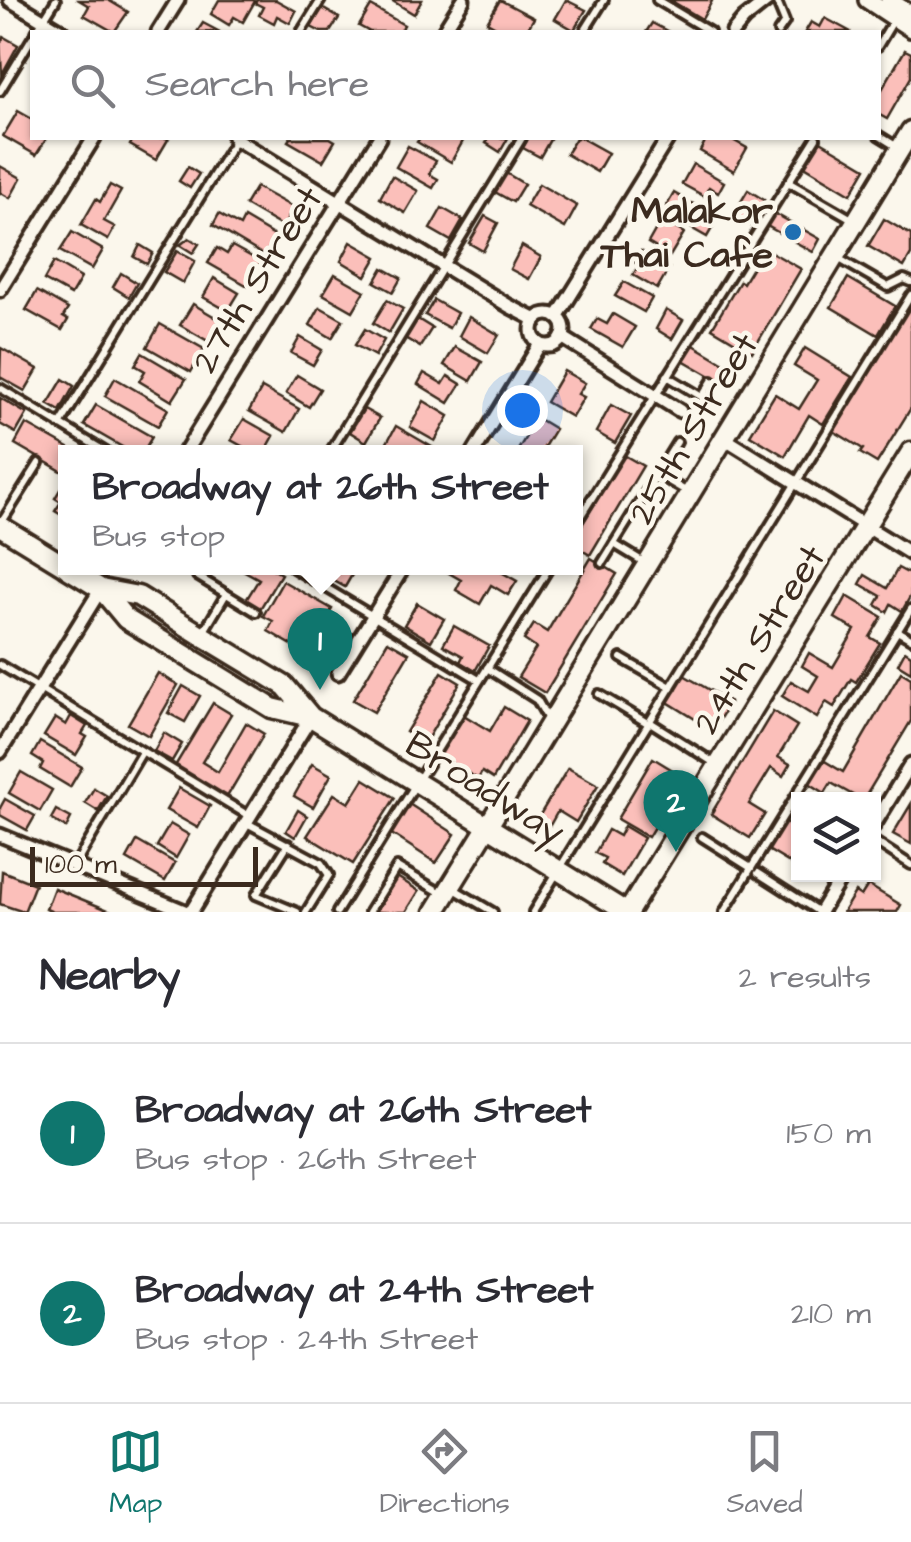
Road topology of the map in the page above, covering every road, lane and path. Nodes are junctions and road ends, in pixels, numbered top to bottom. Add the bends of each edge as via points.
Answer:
1 (10, 0) edge
2 (56, 0) edge
3 (178, 0) edge
4 (321, 0) edge
5 (463, 0) edge
6 (604, 0) edge
7 (657, 0) edge
8 (768, 0) edge
9 (776, 0) edge
10 (867, 0) edge
11 (889, 0) edge
12 (903, 17) edge
13 (43, 20) junction
14 (37, 30) edge
15 (60, 30) edge
16 (159, 30) edge
17 (302, 30) edge
18 (444, 30) edge
19 (585, 30) edge
20 (707, 30) edge
21 (735, 30) edge
22 (779, 30) edge
23 (911, 30) edge
24 (30, 42) edge
25 (881, 43) edge
26 (0, 91) edge
27 (911, 131) edge
28 (881, 137) edge
29 (93, 140) edge
30 (234, 140) edge
31 (238, 140) edge
32 (377, 140) edge
33 (521, 140) edge
34 (667, 140) edge
35 (815, 140) edge
36 (900, 148) junction
37 (788, 182) junction
38 (339, 202) junction
39 (856, 221) junction
40 (834, 257) junction
41 (444, 267) junction
42 (911, 282) edge
43 (0, 290) edge
44 (911, 295) edge
45 (557, 317) junction
46 (536, 320) junction
47 (562, 338) junction
48 (540, 344) junction
49 (666, 376) junction
50 (712, 381) dead end
51 (0, 388) edge
52 (654, 396) junction
53 (680, 411) dead end
54 (60, 424) junction
55 (724, 438) junction
56 (677, 442) dead end
57 (94, 445) edge
58 (189, 445) edge
59 (334, 445) edge
60 (478, 445) edge
61 (911, 452) edge
62 (39, 463) dead end
63 (657, 474) junction
64 (796, 483) junction
65 (690, 494) junction
66 (583, 512) edge
67 (0, 526) edge
68 (865, 526) junction
69 (614, 544) junction
70 (911, 554) edge
71 (58, 562) edge
72 (602, 564) dead end
73 (647, 564) junction
74 (79, 575) edge
75 (305, 575) edge
76 (399, 575) edge
77 (544, 575) edge
78 (196, 576) dead end
79 (101, 588) junction
80 (226, 594) junction
81 (911, 609) edge
82 (256, 612) dead end
83 (373, 616) junction
84 (897, 631) junction
85 (202, 635) junction
86 (911, 640) edge
87 (620, 658) dead end
88 (0, 666) edge
89 (486, 668) junction
90 (338, 674) dead end
91 (479, 680) junction
92 (670, 688) junction
93 (39, 690) junction
94 (599, 694) dead end
95 (311, 717) junction
96 (649, 723) junction
97 (550, 724) junction
98 (0, 752) edge
99 (142, 752) junction
100 (911, 764) edge
101 (718, 765) junction
102 (416, 782) junction
103 (881, 813) edge
104 (248, 819) junction
105 (488, 826) junction
106 (0, 835) edge
107 (702, 838) dead end
108 (288, 844) junction
109 (881, 846) edge
110 (911, 865) edge
111 (74, 866) junction
112 (559, 870) junction
113 (754, 871) junction
114 (838, 882) edge
115 (443, 898) edge
116 (189, 912) edge
117 (297, 912) edge
118 (306, 912) edge
119 (337, 912) edge
120 (369, 912) edge
121 (493, 912) edge
122 (533, 912) edge
123 (627, 912) edge
124 (724, 912) edge
125 (819, 912) edge

1 - 13 street
2 - 13 lane
3 - 16 street
4 - 17 lane
5 - 18 street
6 - 19 lane
7 - 20 lane
8 - 21 street
9 - 22 lane via 784,22
10 - 12 street
11 - 12 street
12 - 23 street
12 - 25 lane
13 - 14 lane
13 - 15 street
24 - 26 lane
27 - 36 main road, 25th Street
28 - 36 lane
29 - 43 street
30 - 54 lane
31 - 38 street
32 - 38 street, 27th Street
33 - 41 lane
34 - 45 street
35 - 37 lane
36 - 39 main road, 25th Street
37 - 39 lane
37 - 49 lane
38 - 41 street
38 - 58 street, 27th Street
39 - 40 main road, 25th Street
40 - 42 lane via 888,287
40 - 55 main road, 25th Street
41 - 46 street
41 - 59 lane
44 - 64 lane
45 - 46 street
45 - 47 street
46 - 48 street via 532,333
47 - 48 street
47 - 52 street
48 - 60 street
49 - 50 lane via 702,397
49 - 52 lane
51 - 54 lane
52 - 53 street
52 - 66 lane
54 - 57 lane
55 - 64 street
55 - 65 main road, 25th Street
56 - 63 lane
61 - 68 main road, 24th Street
62 - 67 lane
63 - 65 lane
63 - 69 lane
64 - 68 street
64 - 92 lane
65 - 73 main road, 25th Street
67 - 71 main road, Broadway
68 - 70 street
68 - 101 main road, 24th Street
69 - 72 lane
69 - 73 lane
73 - 97 main road, 25th Street
74 - 79 main road, Broadway
75 - 83 lane
76 - 83 street
77 - 89 lane
78 - 80 lane
79 - 85 main road, Broadway via 138,596
79 - 93 street
79 - 95 main road, Broadway via 126,618 272,708
80 - 82 lane
80 - 85 lane
81 - 84 lane
83 - 90 street
83 - 91 lane
84 - 86 lane
84 - 113 lane
85 - 95 main road, Broadway via 286,686
87 - 92 lane
88 - 93 lane
89 - 91 lane
89 - 97 lane via 538,700
91 - 102 lane
92 - 96 lane
93 - 98 street
93 - 99 lane
94 - 96 lane
95 - 102 main road, Broadway
95 - 104 street
96 - 101 lane
96 - 112 lane
97 - 105 main road, 25th Street
99 - 104 lane
99 - 111 lane
100 - 103 street
101 - 123 main road, 24th Street
102 - 105 main road, Broadway
102 - 119 lane
104 - 108 lane
104 - 116 street
105 - 112 main road, Broadway
105 - 115 main road, 25th Street
106 - 111 street
107 - 113 lane
108 - 117 lane via 256,895
108 - 118 lane via 329,875
109 - 110 lane
111 - 116 street
112 - 122 lane
112 - 123 main road, Broadway
113 - 124 lane
113 - 125 lane
114 - 125 street
115 - 120 lane via 397,867
115 - 121 lane

